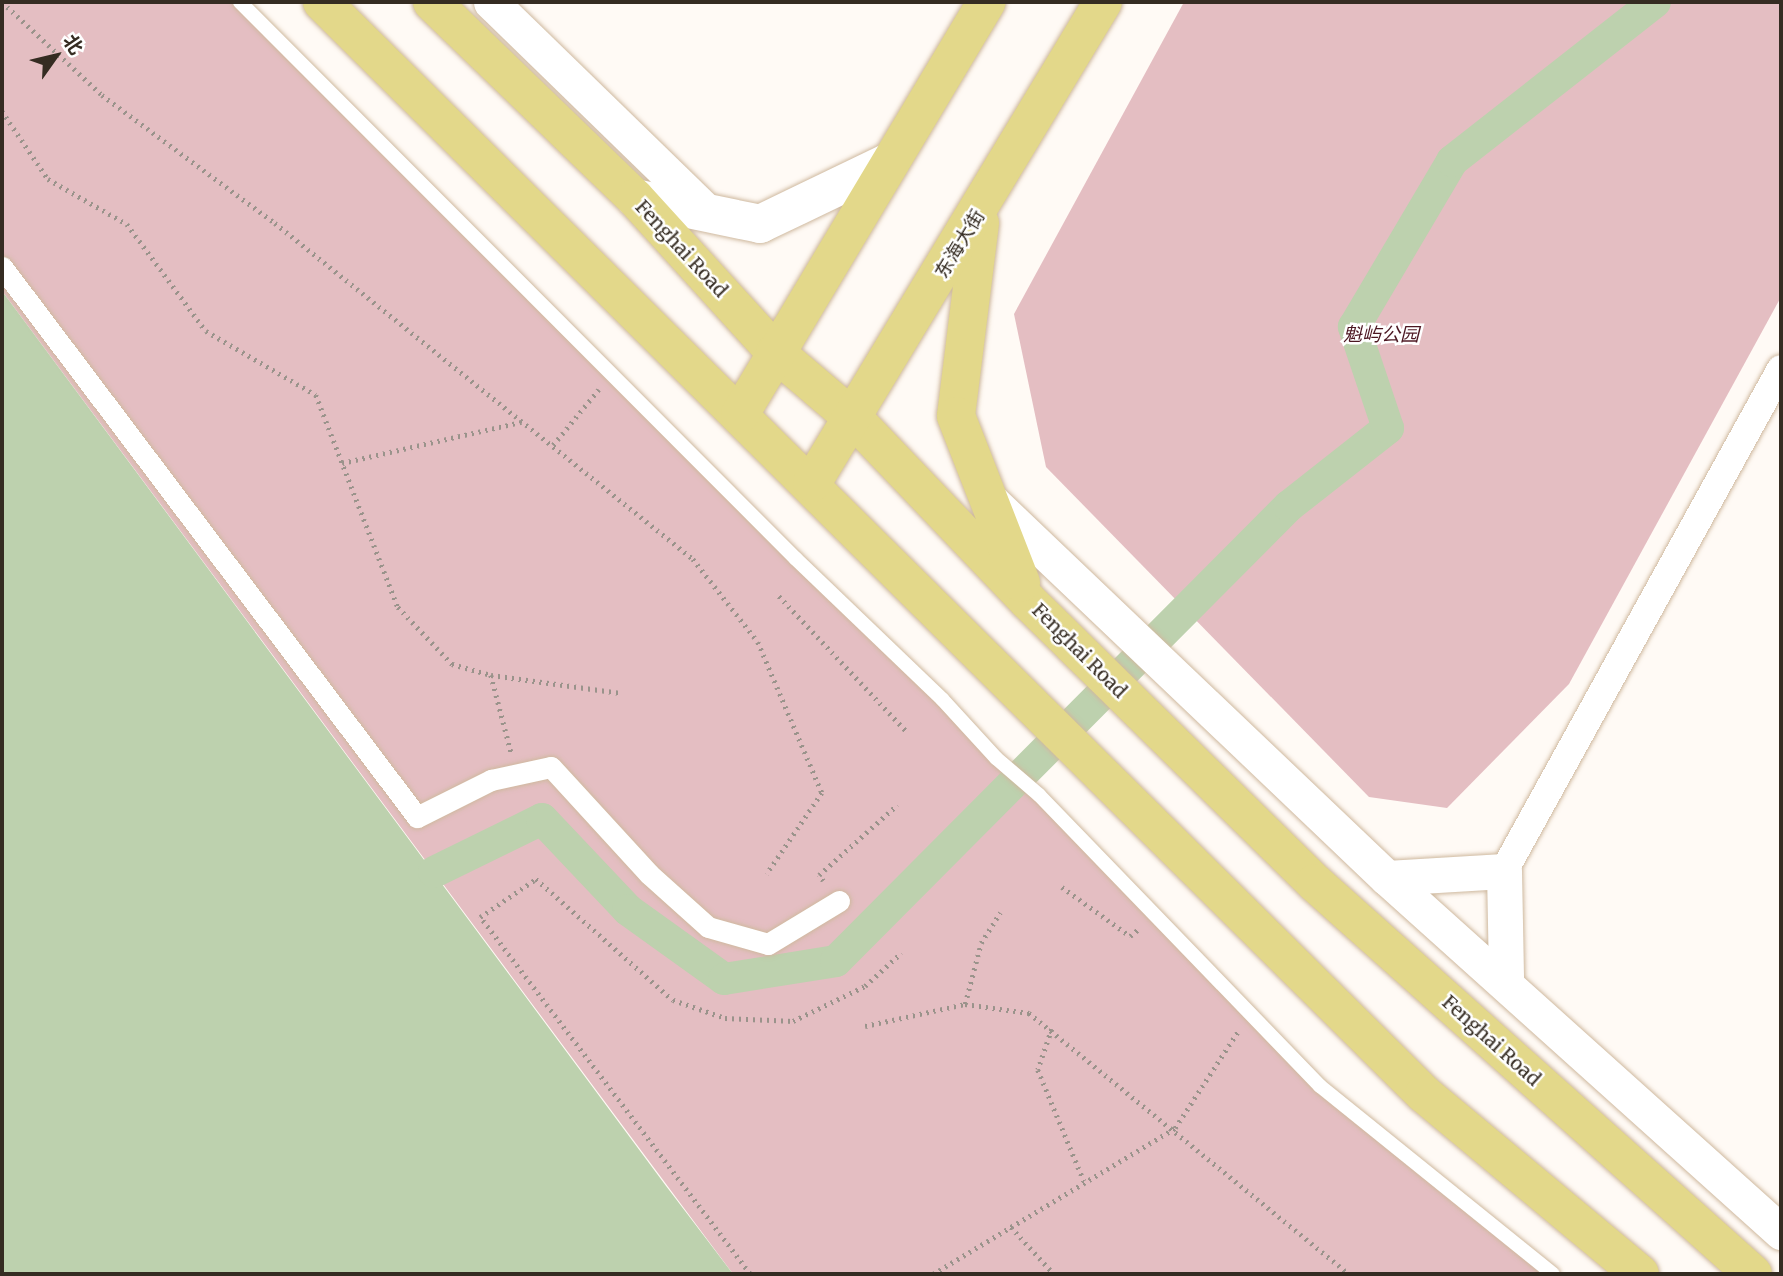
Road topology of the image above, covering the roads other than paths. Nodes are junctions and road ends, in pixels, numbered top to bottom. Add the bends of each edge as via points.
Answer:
1 (240, 2) edge
2 (322, 2) edge
3 (432, 2) edge
4 (491, 2) edge
5 (987, 2) edge
6 (1103, 2) edge
7 (891, 161) junction
8 (635, 198) junction
9 (982, 209) junction
10 (708, 213) junction
11 (2, 267) edge
12 (775, 352) junction
13 (1781, 369) edge
14 (740, 414) junction
15 (854, 419) junction
16 (812, 483) junction
17 (988, 497) junction
18 (1028, 601) junction
19 (1504, 871) junction
20 (1387, 878) junction
21 (839, 901) road end
22 (1506, 980) junction
23 (1781, 1232) edge
24 (1553, 1274) edge
25 (1640, 1274) edge
26 (1753, 1274) edge

1 - 24 lane via 943,699 996,758 1039,795 1152,917 1321,1086
2 - 14 main road
3 - 8 main road, Fenghai Road
4 - 10 street
5 - 7 main road
6 - 9 main road, 东海大街
7 - 10 main road via 760,224
7 - 12 main road
8 - 10 main road
8 - 12 main road, Fenghai Road
9 - 15 main road, 东海大街
9 - 17 main road via 956,416
11 - 21 street via 417,817 491,780 551,767 649,874 708,927 768,944
12 - 14 main road
12 - 15 main road, Fenghai Road
13 - 19 street
14 - 16 main road
15 - 16 main road, 东海大街
15 - 18 main road, Fenghai Road
16 - 25 main road via 1424,1094
17 - 18 main road
17 - 20 street
18 - 26 main road, Fenghai Road via 1315,883
19 - 20 street
19 - 22 street
20 - 22 street
22 - 23 street

